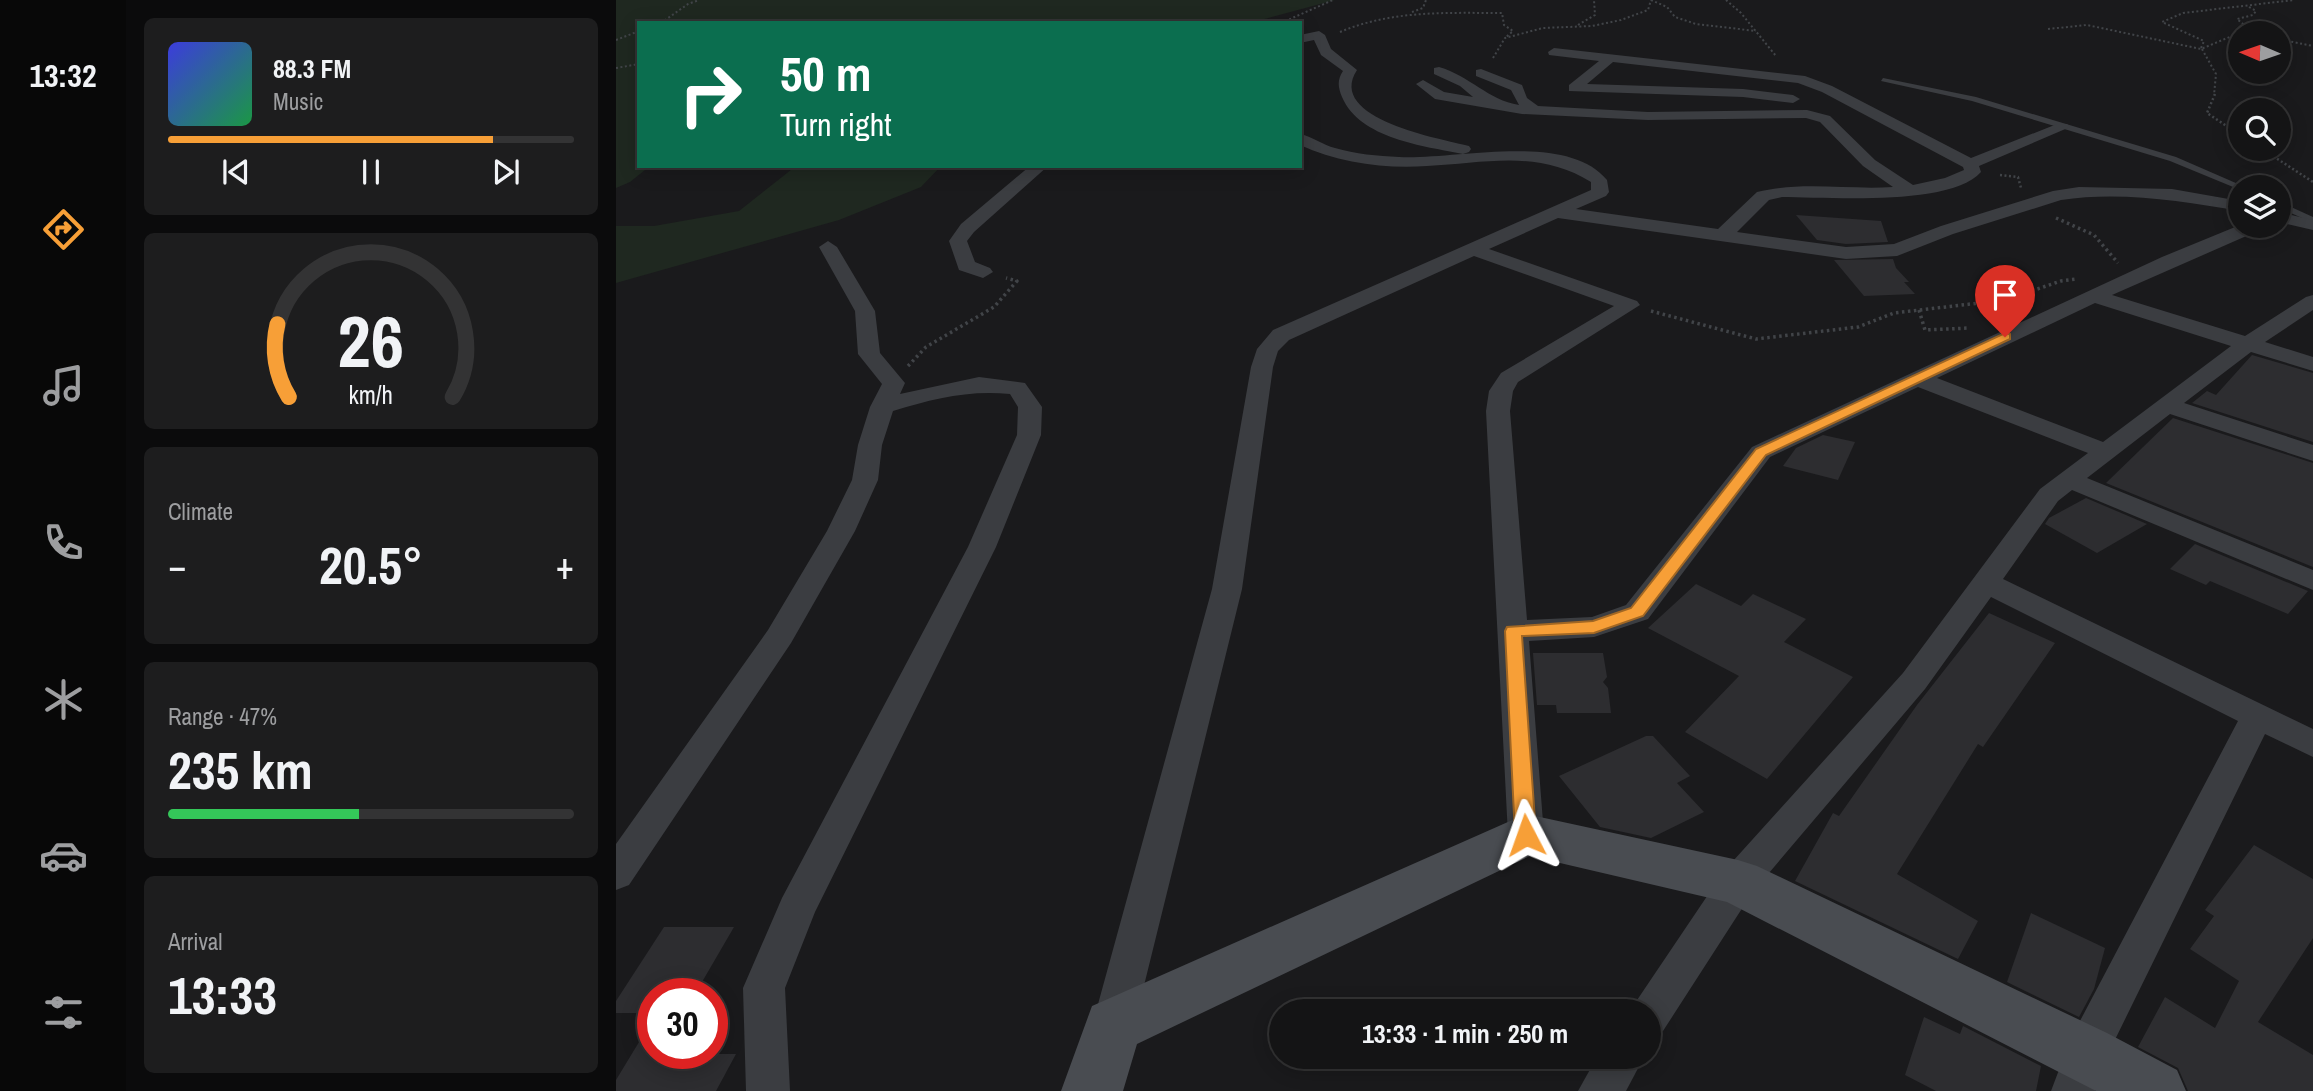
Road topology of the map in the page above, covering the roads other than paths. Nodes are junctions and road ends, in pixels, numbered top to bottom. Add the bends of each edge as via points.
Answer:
1 (1302, 39) edge
2 (1554, 52) dead end
3 (1610, 58) junction
4 (1439, 71) dead end
5 (1481, 73) road end
6 (1884, 80) dead end
7 (1423, 83) dead end
8 (1510, 108) junction
9 (1862, 108) junction
10 (1534, 110) junction
11 (2062, 127) junction
12 (1302, 140) edge
13 (1500, 157) junction
14 (1038, 168) edge
15 (1972, 168) junction
16 (2228, 182) edge
17 (1910, 191) junction
18 (2228, 204) edge
19 (2291, 209) edge
20 (1553, 212) junction
21 (2291, 220) edge
22 (2313, 220) edge
23 (2313, 225) edge
24 (1722, 236) junction
25 (2228, 237) edge
26 (828, 247) dead end
27 (1470, 248) junction
28 (983, 272) road end
29 (2092, 296) junction
30 (2313, 302) edge
31 (2247, 344) junction
32 (2313, 364) edge
33 (1916, 378) junction
34 (888, 395) junction
35 (2166, 405) junction
36 (2105, 451) junction
37 (2313, 453) edge
38 (2069, 480) junction
39 (2313, 581) edge
40 (1985, 582) junction
41 (1513, 631) junction
42 (2257, 716) junction
43 (2313, 744) edge
44 (1526, 835) junction
45 (616, 874) edge
46 (1738, 882) junction
47 (1660, 999) edge
48 (1113, 1026) junction
49 (1614, 1069) edge
50 (2080, 1072) edge
51 (768, 1091) edge
52 (1092, 1091) edge
53 (1600, 1091) edge
54 (2154, 1091) edge

1 - 13 street via 1319,35 1325,54 1350,69 1344,83 1357,113 1424,142
2 - 3 street
3 - 9 street via 1800,79
3 - 9 street via 1574,88 1743,93
4 - 8 street
5 - 10 street via 1517,88 1521,100
6 - 11 lane via 1973,99
7 - 8 street via 1440,96
8 - 10 street
9 - 15 street
10 - 17 street via 1647,116 1807,114 1825,119 1870,163
11 - 15 street
11 - 16 lane via 2173,159
12 - 13 street via 1330,152 1382,160
13 - 20 street via 1562,159 1599,180 1600,192
14 - 28 street via 967,228 958,241 966,266
15 - 17 street via 1961,179
17 - 24 street via 1763,196
18 - 24 street via 2136,191 2079,192 1947,230 1917,244 1875,252 1846,253
19 - 22 lane
20 - 24 street
20 - 27 street
21 - 23 street
25 - 29 street
26 - 34 street via 865,311 869,354
27 - 41 street via 1630,305 1509,378 1501,391
27 - 48 street via 1281,335 1268,349 1227,589
29 - 31 street
29 - 33 street
30 - 31 street
31 - 32 street
31 - 35 street
33 - 36 street
33 - 41 street via 1761,452 1637,612 1594,627
34 - 45 street via 870,445 865,480 841,531 780,636
34 - 51 street via 920,395 979,384 1017,388 1030,407 1029,435 982,547 802,898 764,988
35 - 36 street
35 - 37 street
36 - 38 street
38 - 39 street
38 - 40 street via 2049,495
40 - 42 street
40 - 46 street via 1914,681
41 - 44 street
42 - 43 street
42 - 50 street
44 - 46 street
44 - 48 street
46 - 47 street
46 - 50 street
48 - 52 street
49 - 53 street
50 - 54 street

